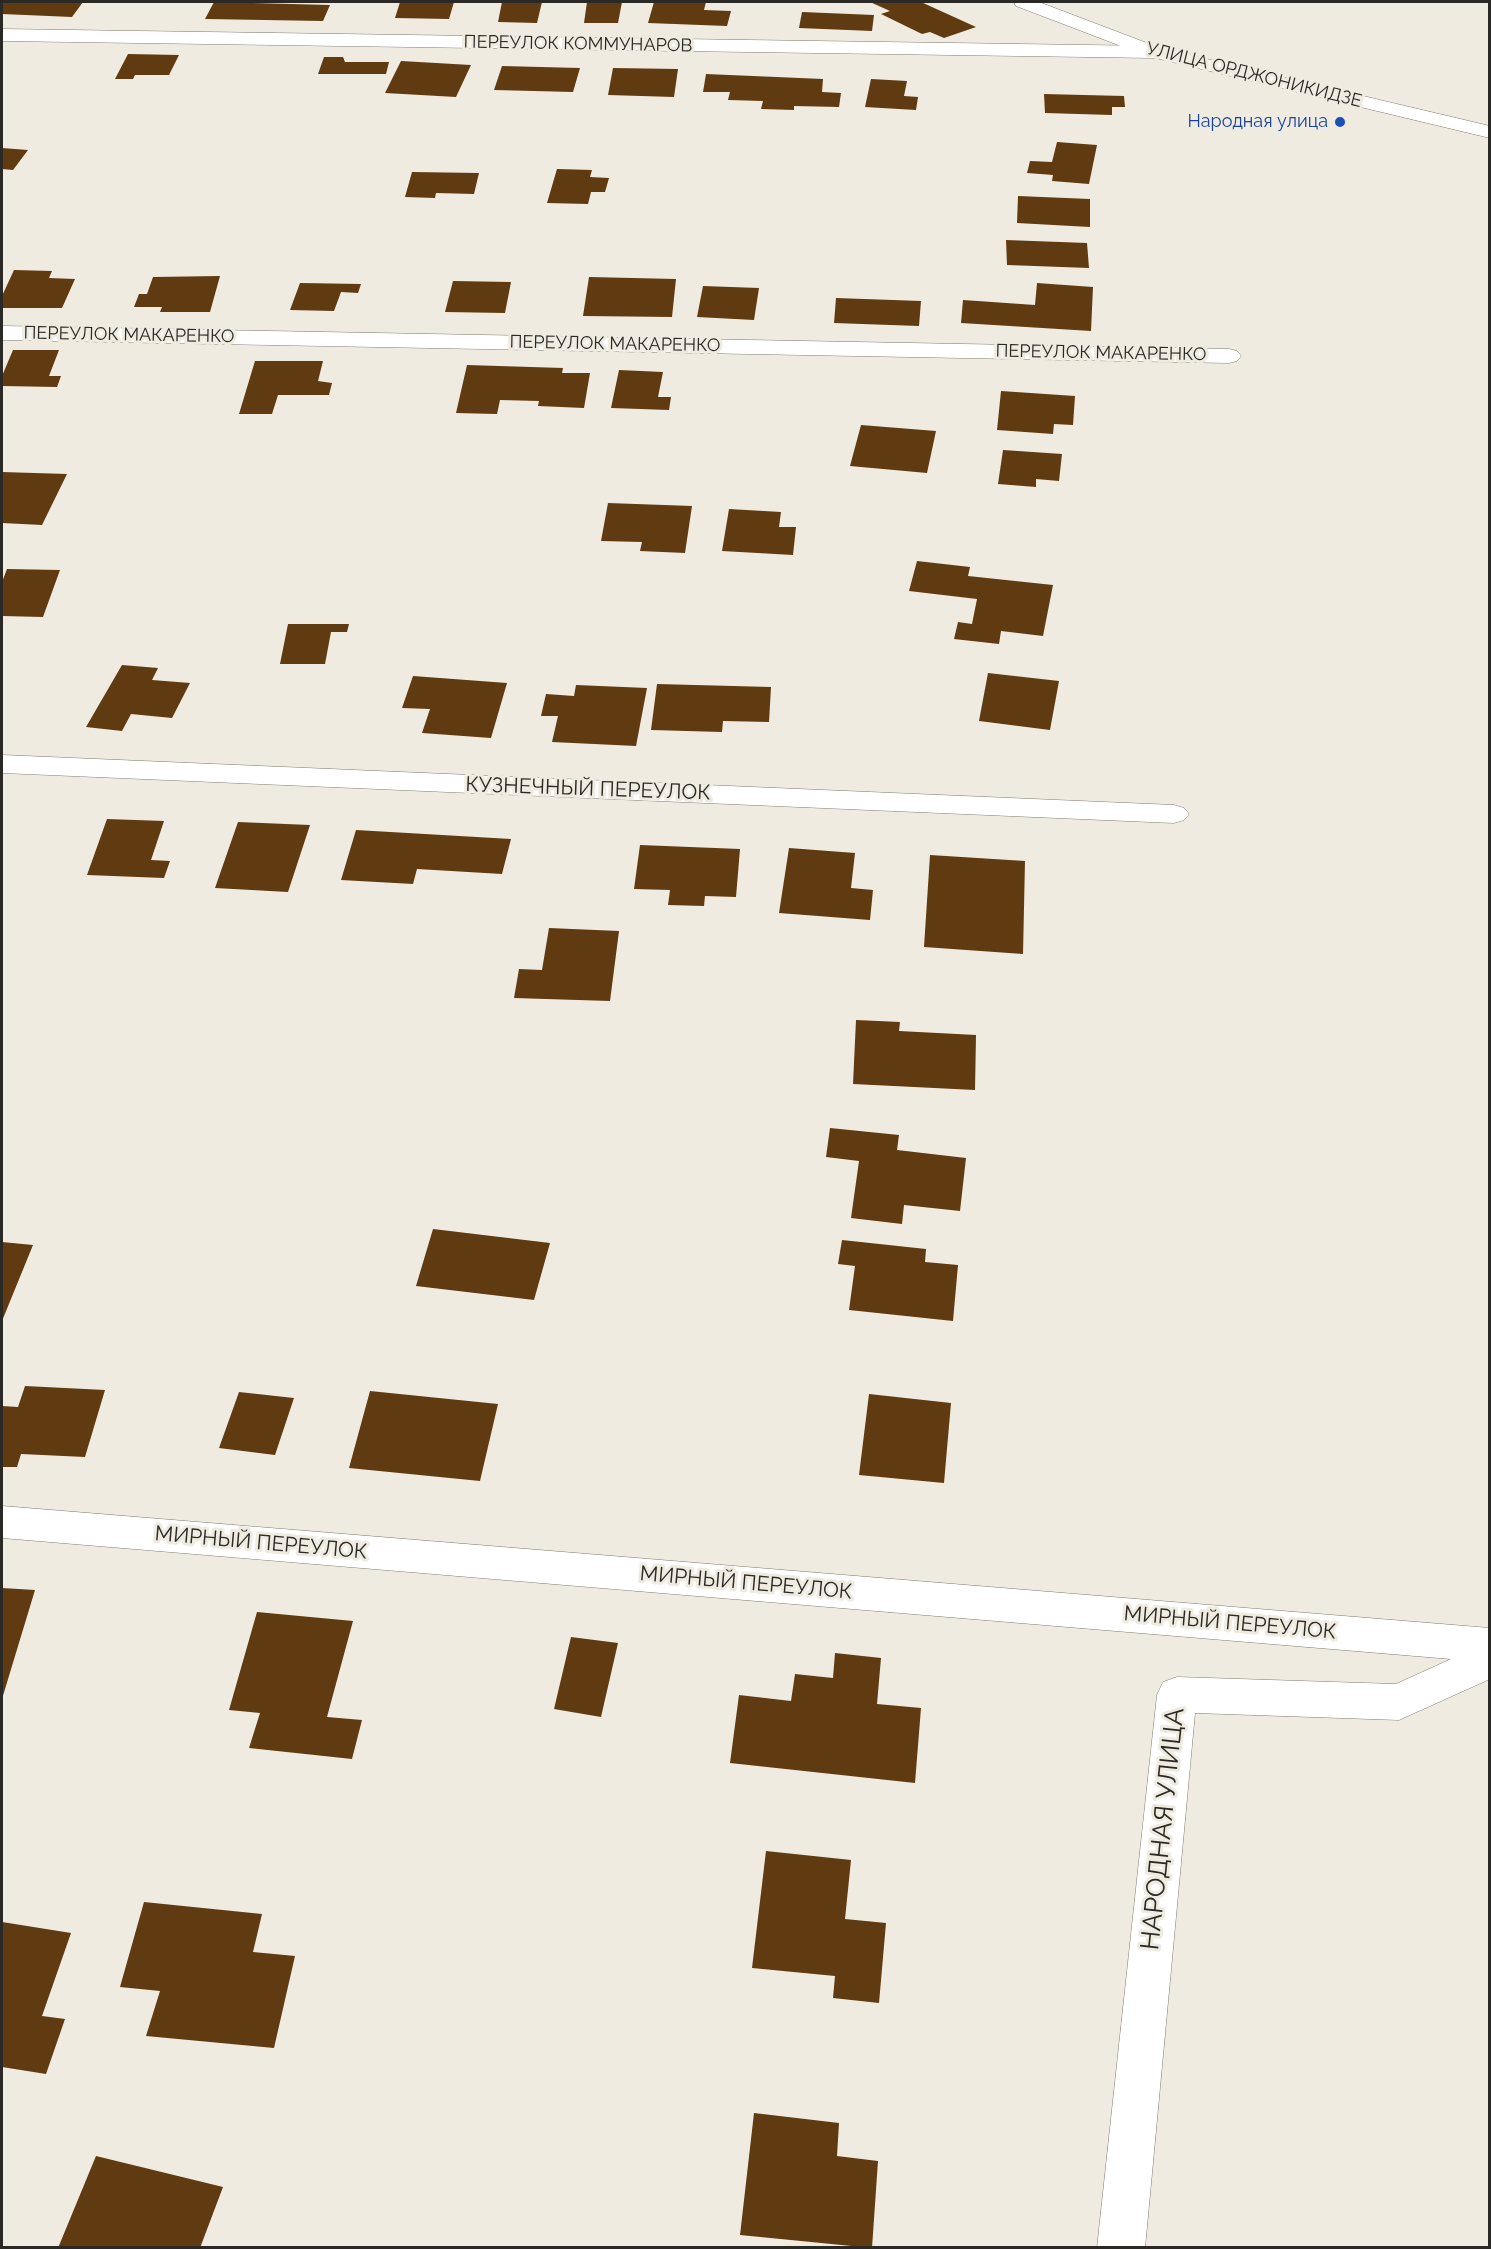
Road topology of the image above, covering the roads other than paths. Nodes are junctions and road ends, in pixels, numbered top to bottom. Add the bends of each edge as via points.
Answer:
1 (1023, 2) edge
2 (2, 35) edge
3 (1154, 52) junction
4 (1490, 132) edge
5 (2, 333) edge
6 (1229, 356) dead end
7 (2, 764) edge
8 (1174, 814) dead end
9 (2, 1522) edge
10 (1490, 1644) edge
11 (1490, 1660) edge
12 (1121, 2247) edge

1 - 3 street, УЛИЦА ОРДЖОНИКИДЗЕ
2 - 3 street, ПЕРЕУЛОК КОММУНАРОВ
3 - 4 street, УЛИЦА ОРДЖОНИКИДЗЕ
5 - 6 street, ПЕРЕУЛОК МАКАРЕНКО
7 - 8 street, КУЗНЕЧНЫЙ ПЕРЕУЛОК
9 - 10 street, МИРНЫЙ ПЕРЕУЛОК
11 - 12 street, НАРОДНАЯ УЛИЦА via 1399,1702 1177,1695

